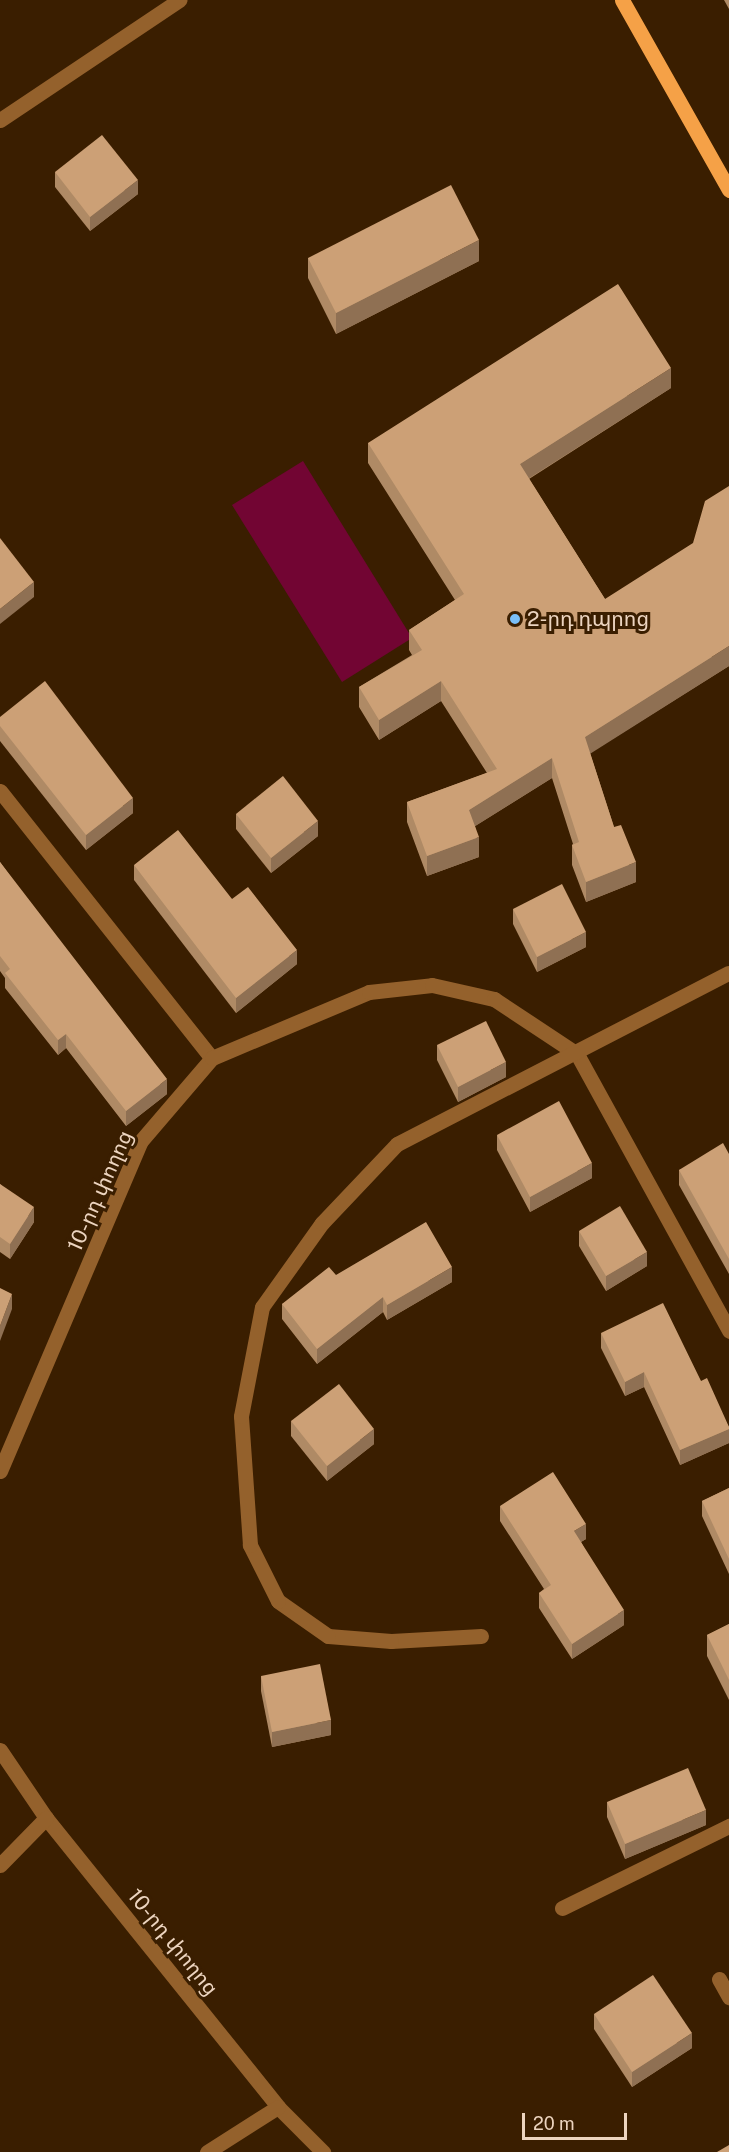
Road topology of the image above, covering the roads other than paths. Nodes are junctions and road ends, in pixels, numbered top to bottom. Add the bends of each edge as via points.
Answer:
1 (179, 0) edge
2 (622, 0) edge
3 (0, 120) edge
4 (729, 190) edge
5 (0, 791) edge
6 (729, 973) edge
7 (577, 1054) junction
8 (212, 1058) junction
9 (729, 1331) edge
10 (0, 1471) edge
11 (481, 1636) dead end
12 (0, 1750) edge
13 (46, 1818) junction
14 (729, 1827) edge
15 (0, 1865) edge
16 (562, 1908) dead end
17 (719, 1979) dead end
18 (729, 1997) edge
19 (278, 2107) junction
20 (207, 2152) edge
21 (322, 2152) edge

1 - 3 street
2 - 4 main road
5 - 8 street
6 - 7 street
7 - 8 street via 494,999 432,985 369,992
7 - 9 street
7 - 11 street via 397,1144 330,1215 262,1307 241,1416 250,1545 278,1601 328,1636 391,1641
8 - 10 street, 10-րդ փողոց via 140,1142
12 - 13 street, 10-րդ փողոց
13 - 15 street
13 - 19 street, 10-րդ փողոց
14 - 16 street
17 - 18 street
19 - 20 street
19 - 21 street, 10-րդ փողոց

